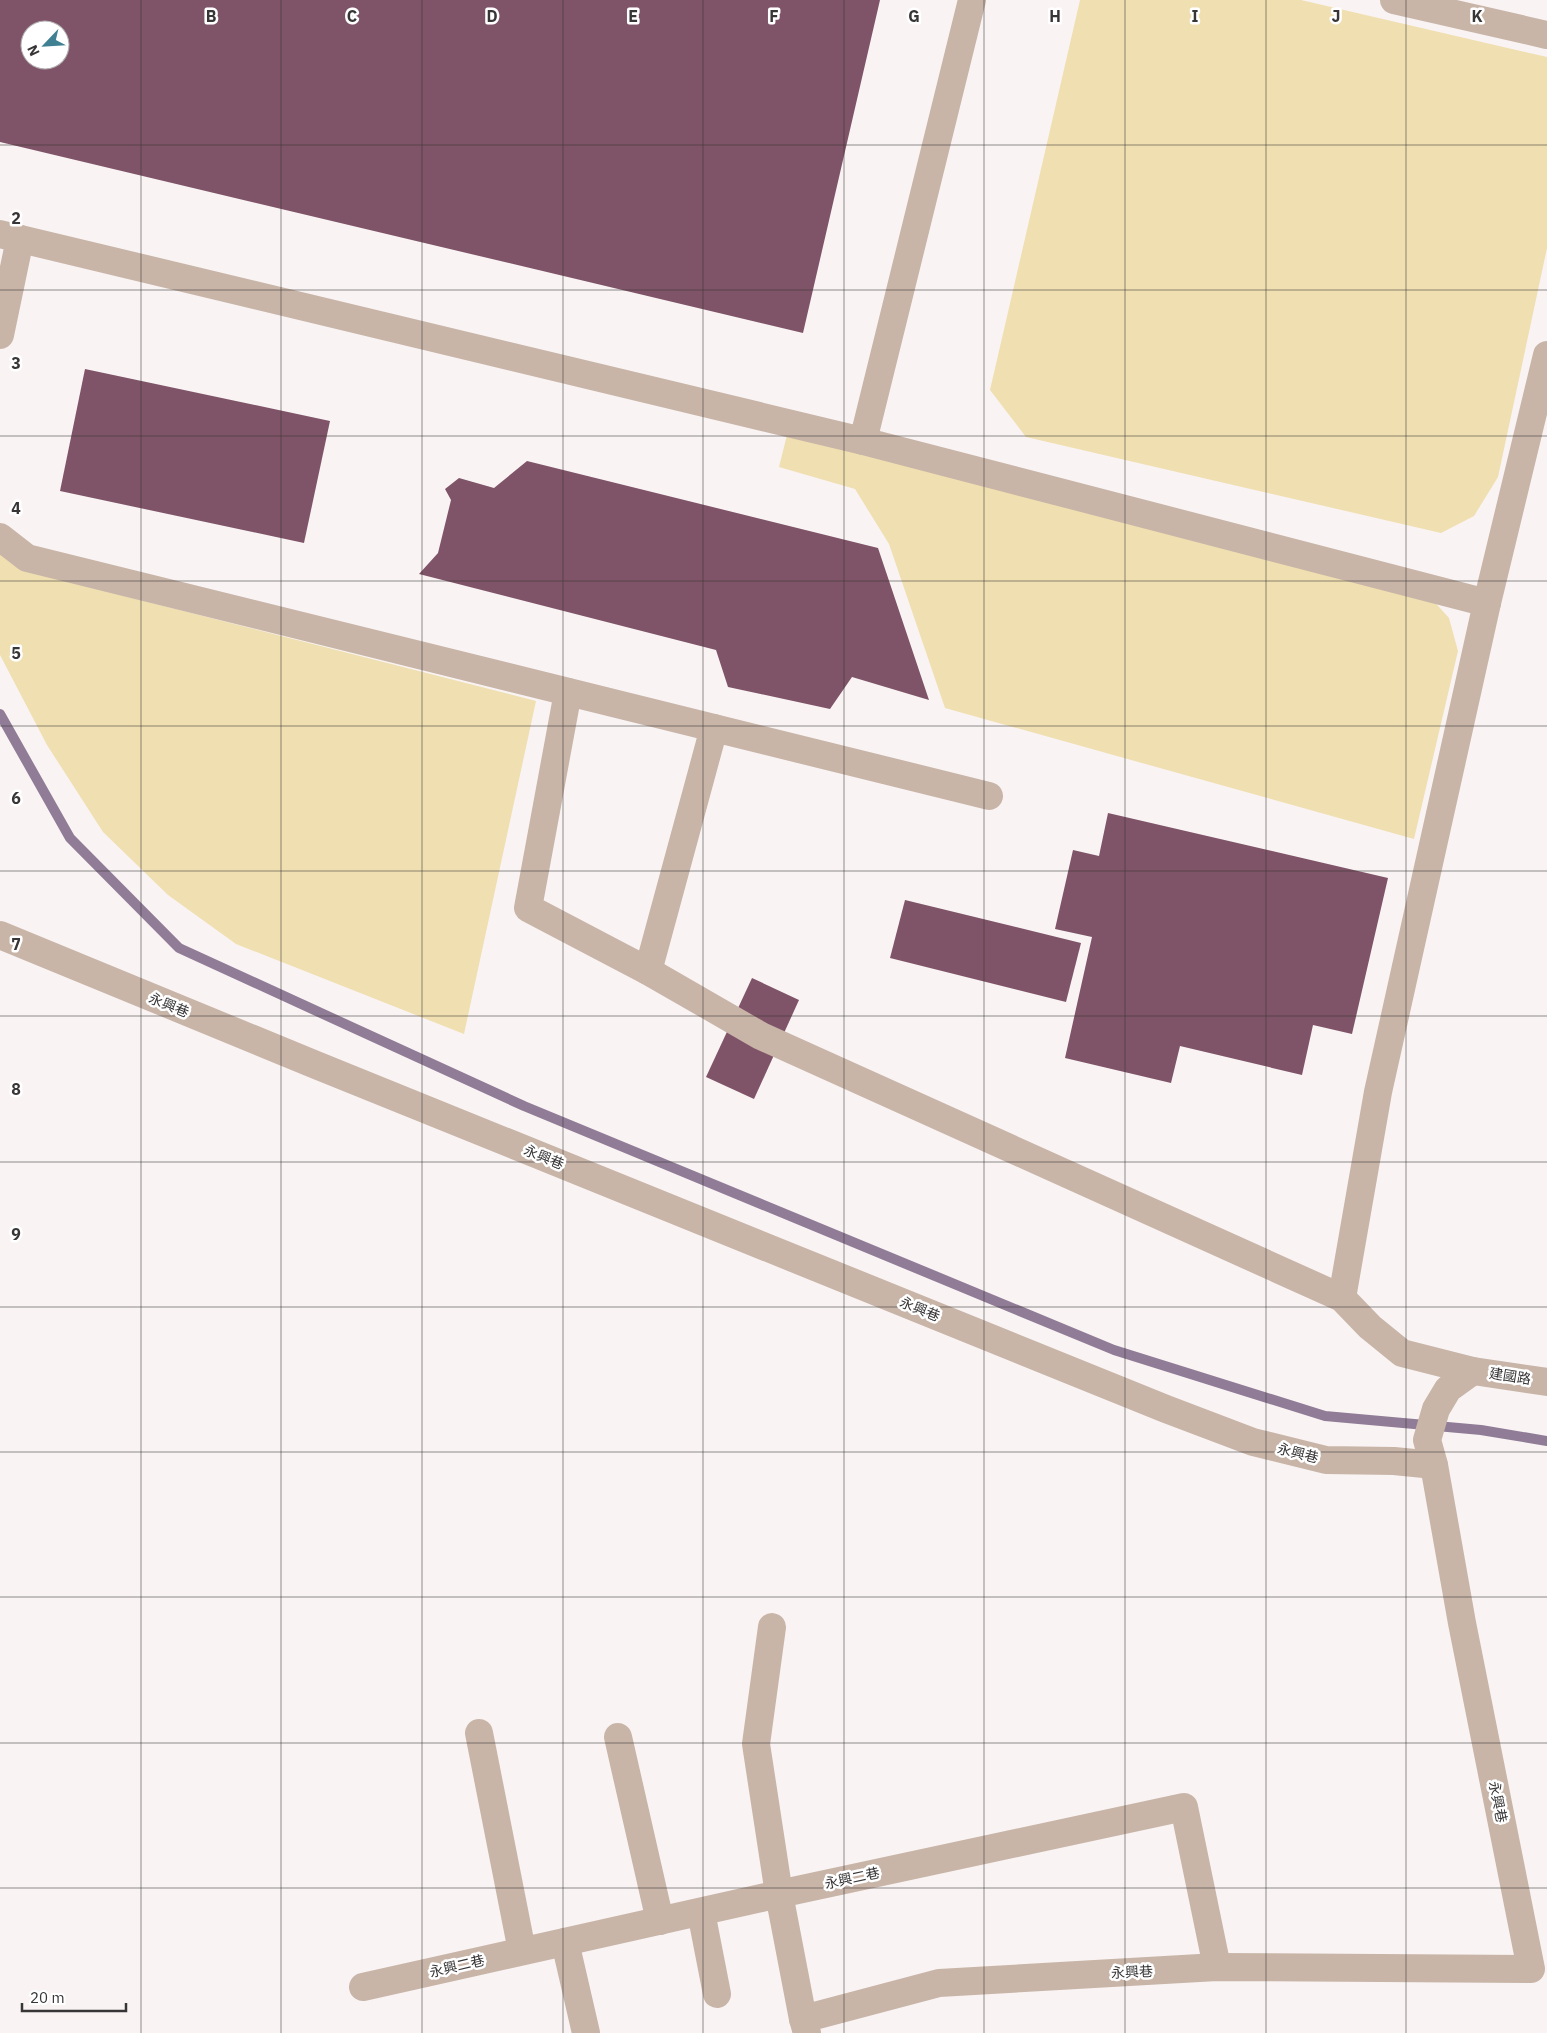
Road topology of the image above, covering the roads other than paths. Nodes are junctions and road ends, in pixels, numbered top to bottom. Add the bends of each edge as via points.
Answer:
1 (972, 0) edge
2 (1394, 0) edge
3 (1547, 35) edge
4 (10, 237) edge
5 (0, 335) edge
6 (1547, 356) edge
7 (863, 441) junction
8 (0, 537) edge
9 (1488, 603) junction
10 (568, 692) junction
11 (714, 728) junction
12 (989, 796) dead end
13 (0, 935) edge
14 (648, 971) junction
15 (1342, 1298) junction
16 (1473, 1371) junction
17 (1547, 1382) edge
18 (1431, 1452) junction
19 (772, 1627) dead end
20 (479, 1733) dead end
21 (618, 1737) dead end
22 (779, 1894) junction
23 (701, 1912) junction
24 (660, 1921) junction
25 (565, 1942) junction
26 (522, 1951) junction
27 (1217, 1967) junction
28 (1539, 1970) edge
29 (363, 1987) dead end
30 (717, 1994) dead end
31 (805, 2026) edge
32 (586, 2033) edge

1 - 7 street
2 - 3 street
4 - 5 street
4 - 7 street
6 - 9 street
7 - 9 street
8 - 10 street via 27,558
9 - 15 street via 1378,1092
10 - 11 street
10 - 14 street via 528,908
11 - 12 street
11 - 14 street
13 - 18 street, 永興巷 via 1253,1442 1326,1460 1394,1461
14 - 15 street via 761,1036
15 - 16 street, 建國路 via 1402,1353
16 - 17 street, 建國路
16 - 18 street via 1448,1389 1436,1409
18 - 28 street, 永興巷 via 1462,1624
19 - 22 street via 756,1744
20 - 26 street
21 - 24 street
22 - 23 street, 永興二巷
22 - 27 street, 永興二巷 via 1184,1807
22 - 31 street
23 - 24 street, 永興二巷
23 - 30 street
24 - 25 street, 永興二巷
25 - 26 street, 永興二巷
25 - 32 street
26 - 29 street, 永興二巷
27 - 28 street, 永興巷
27 - 31 street, 永興巷 via 939,1983

